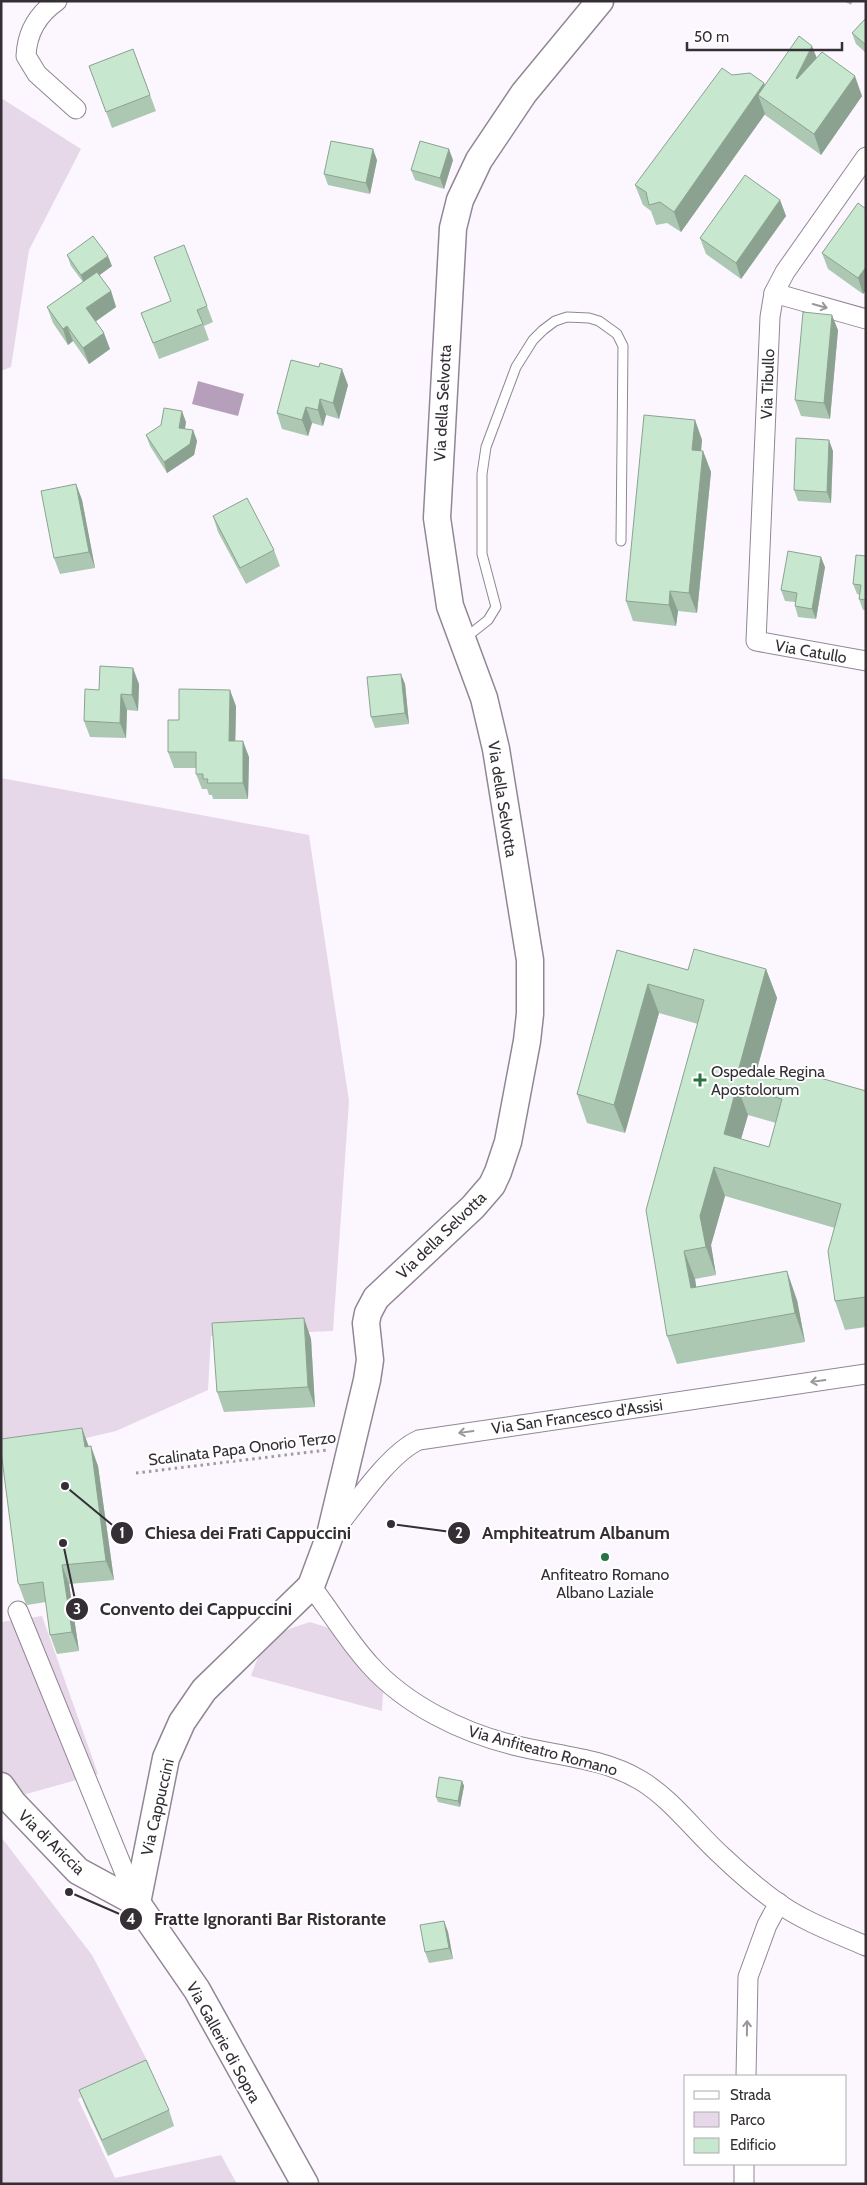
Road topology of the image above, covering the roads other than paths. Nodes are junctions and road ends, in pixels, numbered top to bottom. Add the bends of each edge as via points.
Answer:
1 (57, 1) edge
2 (600, 1) edge
3 (76, 109) dead end
4 (866, 157) edge
5 (774, 293) junction
6 (866, 319) edge
7 (621, 541) dead end
8 (462, 640) junction
9 (756, 641) joint
10 (866, 661) edge
11 (866, 1374) edge
12 (330, 1535) junction
13 (311, 1586) junction
14 (18, 1611) dead end
15 (1, 1786) edge
16 (137, 1903) junction
17 (779, 1903) junction
18 (866, 1946) edge
19 (746, 2075) edge
20 (744, 2165) edge
21 (305, 2184) edge
22 (744, 2184) edge

1 - 3 street via 35,24 26,56 36,74
2 - 8 street, Via della Selvotta via 524,93 479,160 456,214 451,248 436,501 445,581
4 - 5 street, Via Tibullo via 785,272
5 -> 6 street
5 - 9 street, Via Tibullo via 770,317
7 - 8 lane via 623,346 617,334 600,321 567,317 542,330 520,360 486,447 482,474 482,554 496,607 488,620
8 - 12 street, Via della Selvotta via 484,698 496,749 530,960 527,1041 508,1142 492,1185 462,1218 383,1290 368,1313 369,1368
9 - 10 street, Via Catullo
11 -> 12 street, Via San Francesco d'Assisi via 419,1440 402,1450
12 - 13 street, Via della Selvotta
13 - 16 street, Via Cappuccini via 204,1690 182,1722 166,1758
13 - 17 street, Via Anfiteatro Romano via 369,1664 404,1694 440,1717 472,1732 511,1744 586,1758 638,1779 660,1795 721,1856
14 - 16 street
15 - 16 street, Via di Ariccia via 13,1803 78,1871
16 - 21 street, Via Gallerie di Sopra via 197,1990
17 - 18 street, Via Anfiteatro Romano via 817,1925
19 -> 17 street via 748,1977
20 - 22 street

